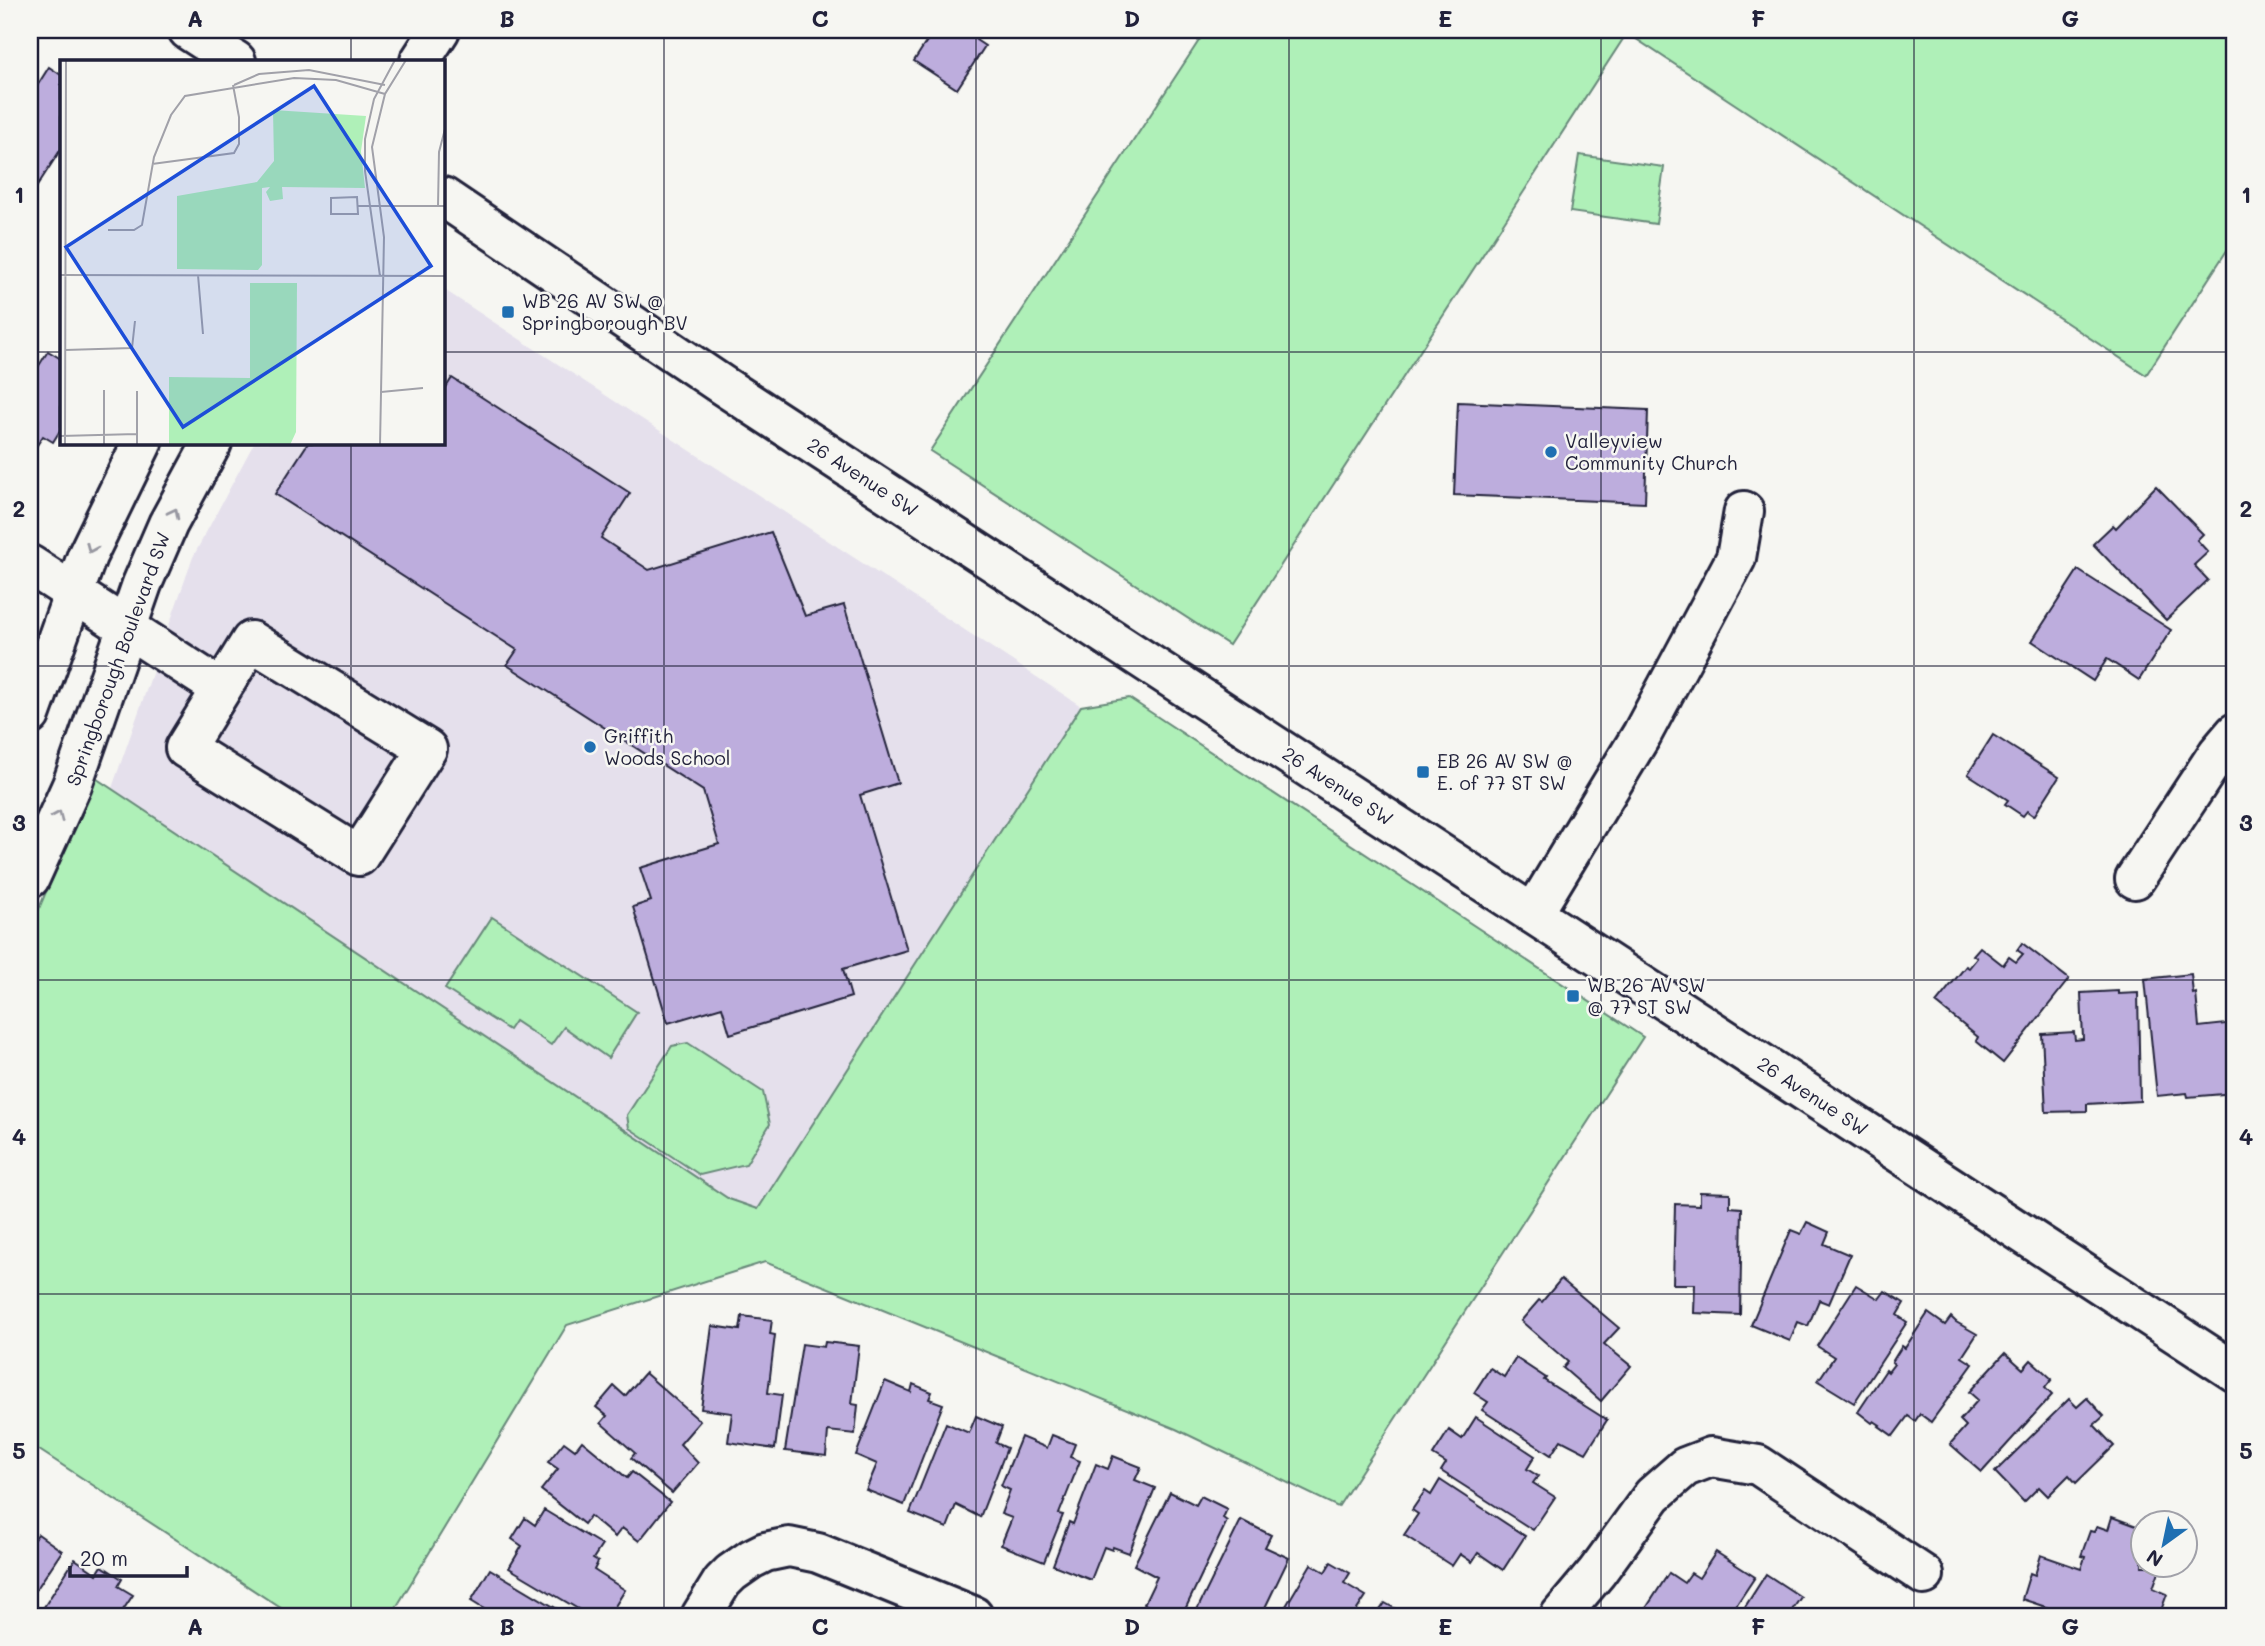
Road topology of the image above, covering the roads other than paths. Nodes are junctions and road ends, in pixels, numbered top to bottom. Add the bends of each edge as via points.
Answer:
1 (188, 30) edge
2 (440, 30) edge
3 (234, 60) edge
4 (420, 60) edge
5 (444, 198) edge
6 (142, 444) edge
7 (211, 444) edge
8 (1744, 511) dead end
9 (30, 565) edge
10 (74, 593) junction
11 (126, 628) junction
12 (220, 688) junction
13 (30, 715) edge
14 (2235, 733) edge
15 (30, 878) edge
16 (2135, 879) dead end
17 (1533, 914) junction
18 (2235, 1372) edge
19 (1924, 1575) dead end
20 (701, 1616) edge
21 (973, 1616) edge
22 (1560, 1616) edge

1 - 3 street
2 - 4 street
5 - 17 street, 26 Avenue SW via 722,385
6 -> 10 street
11 -> 7 street, Springborough Boulevard SW via 168,524
8 - 17 street via 1736,558 1642,734
9 - 10 street
10 - 11 street
10 - 13 street
11 - 12 street
15 -> 11 street, Springborough Boulevard SW via 72,785
12 - 12 street via 185,748 359,856 427,749 251,641
14 - 16 street
17 - 18 street, 26 Avenue SW
19 - 22 street via 1758,1465 1711,1457 1685,1467 1653,1495
20 - 21 street via 731,1573 765,1552 789,1547 818,1553

